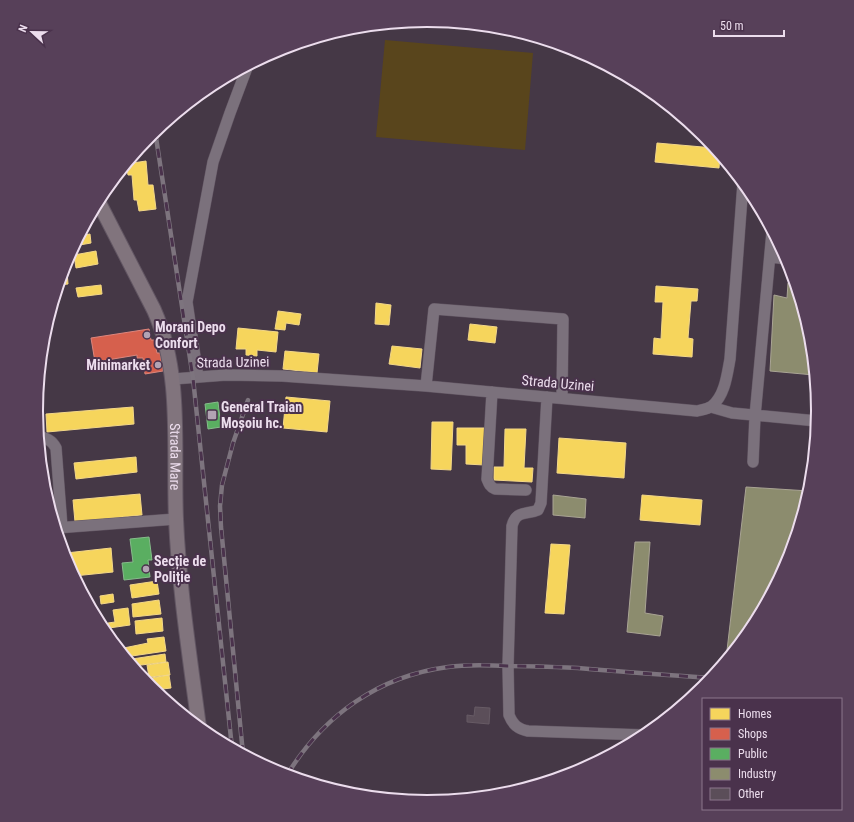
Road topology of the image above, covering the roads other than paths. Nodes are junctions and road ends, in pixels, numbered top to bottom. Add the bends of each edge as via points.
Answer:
1 (245, 73) edge
2 (747, 200) edge
3 (101, 208) edge
4 (772, 242) edge
5 (771, 257) junction
6 (779, 258) edge
7 (198, 377) junction
8 (173, 379) junction
9 (426, 386) junction
10 (492, 392) junction
11 (547, 397) junction
12 (562, 398) junction
13 (711, 407) junction
14 (756, 416) junction
15 (811, 420) edge
16 (44, 438) edge
17 (753, 462) dead end
18 (526, 490) dead end
19 (59, 519) edge
20 (176, 519) junction
21 (61, 528) edge
22 (198, 719) edge
23 (633, 735) edge

1 - 7 street via 213,162 188,302
2 - 13 street via 727,378 721,395
3 - 8 main road, Strada Mare via 161,325
4 - 5 street
5 - 6 street
5 - 14 street
7 - 8 street, Strada Uzinei
7 - 9 street, Strada Uzinei via 282,376
8 - 20 main road, Strada Mare
9 - 10 street, Strada Uzinei
9 - 12 street via 434,308 563,319
10 - 11 street, Strada Uzinei
10 - 18 street via 487,479 489,485 495,489
11 - 12 street, Strada Uzinei
11 - 23 street via 541,503 538,510 520,514 514,519 512,526 509,715 516,727 528,731
12 - 13 street, Strada Uzinei via 697,411
13 - 14 street
14 - 15 street
14 - 17 street
16 - 19 street via 54,443 56,448
20 - 21 street
20 - 22 main road, Strada Mare via 181,583

